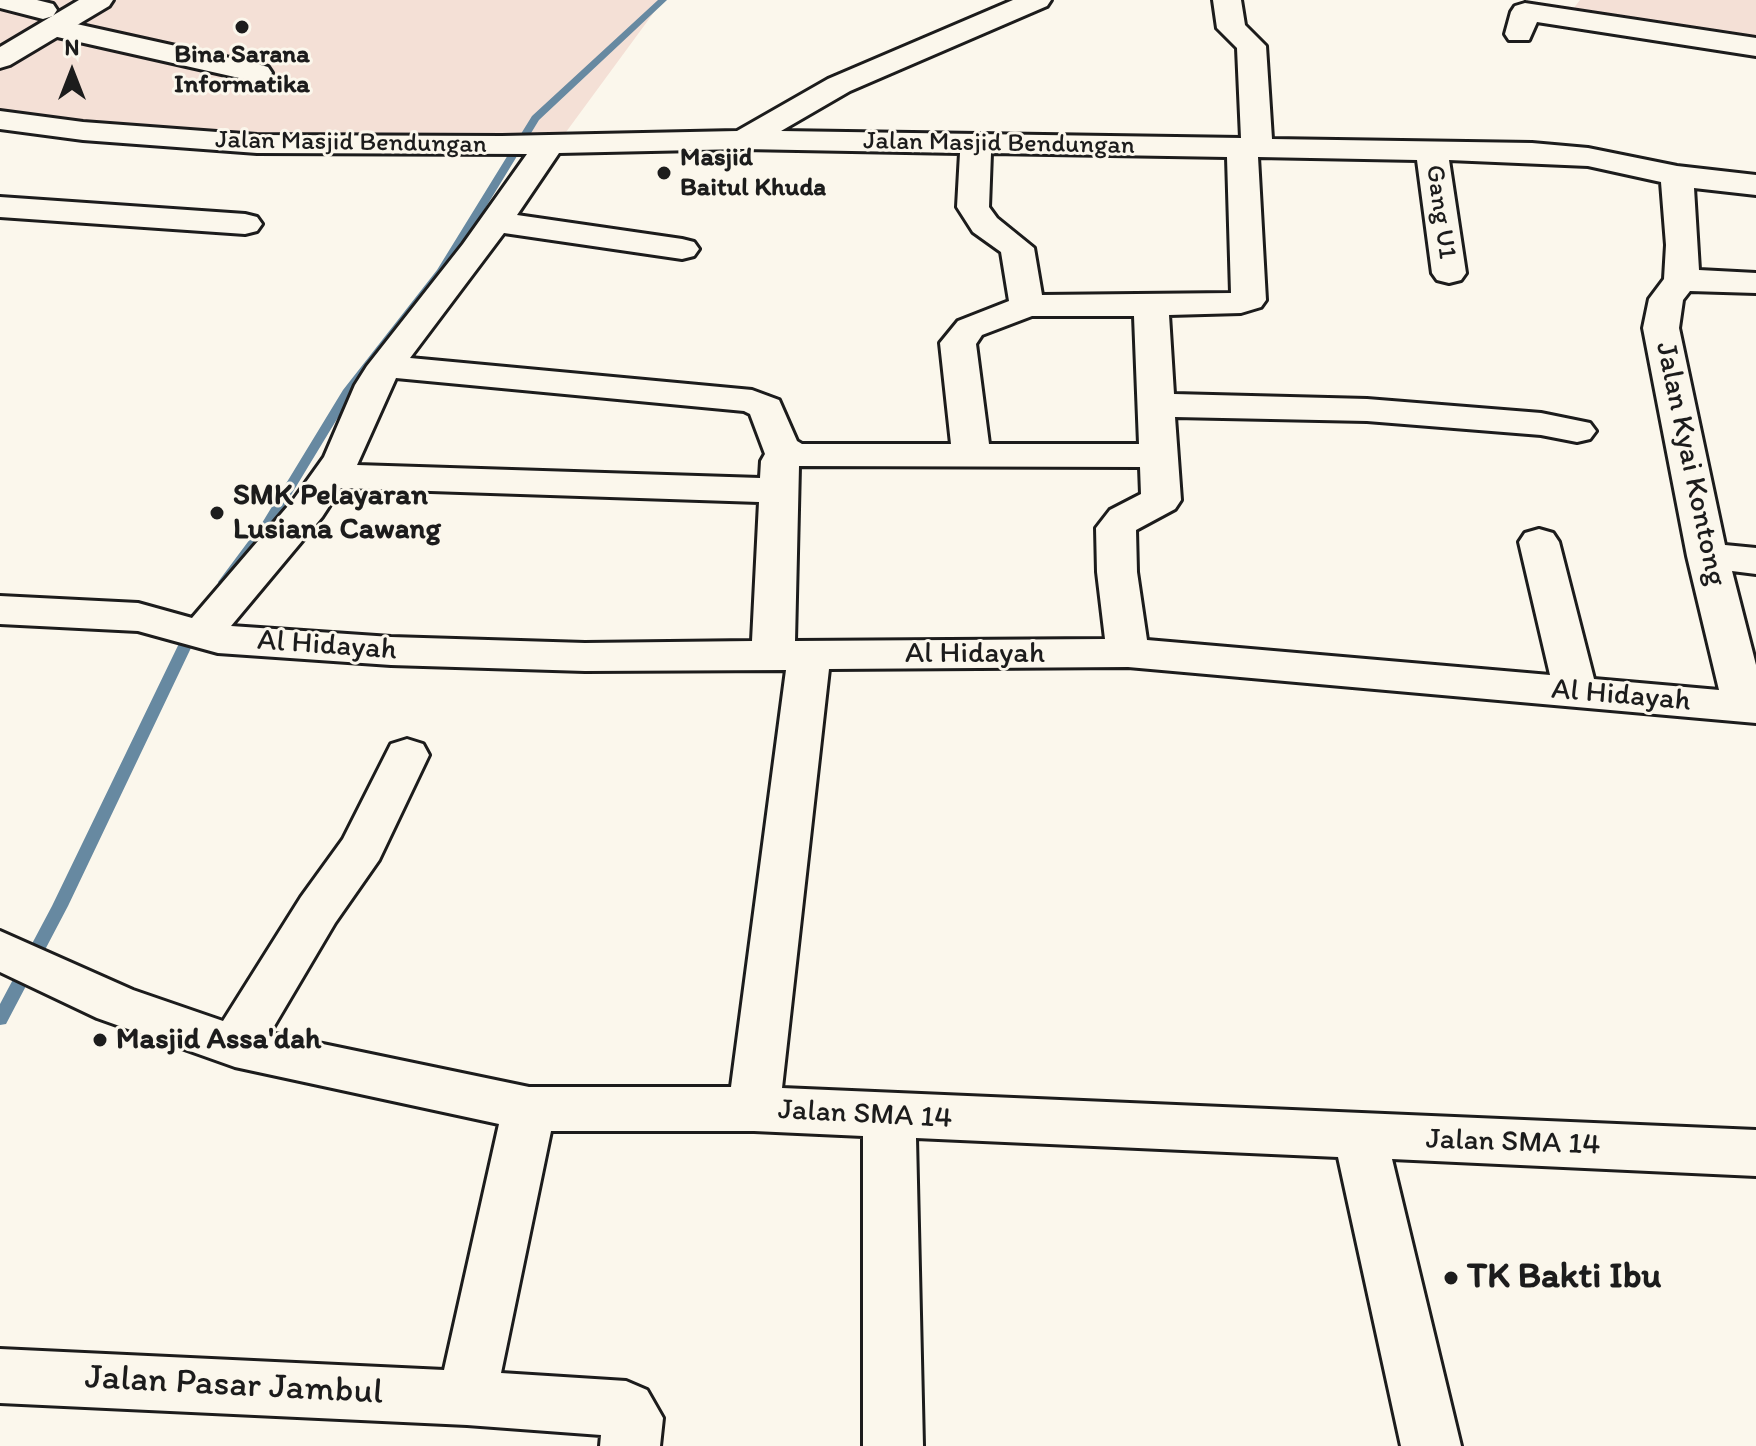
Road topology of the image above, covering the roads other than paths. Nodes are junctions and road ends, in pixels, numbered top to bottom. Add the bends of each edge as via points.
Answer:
1 (99, 0) edge
2 (1037, 0) edge
3 (1227, 0) edge
4 (1578, 6) edge
5 (22, 17) edge
6 (1519, 34) dead end
7 (1756, 47) edge
8 (87, 52) dead end
9 (0, 59) edge
10 (257, 73) dead end
11 (0, 120) edge
12 (743, 140) junction
13 (976, 143) junction
14 (527, 144) junction
15 (1250, 149) junction
16 (1432, 152) junction
17 (1677, 176) junction
18 (1756, 185) edge
19 (0, 207) edge
20 (497, 222) junction
21 (245, 224) dead end
22 (682, 249) dead end
23 (1449, 273) dead end
24 (1681, 280) junction
25 (1756, 283) edge
26 (1151, 305) junction
27 (1027, 306) junction
28 (385, 366) junction
29 (1154, 405) junction
30 (1577, 431) dead end
31 (780, 448) junction
32 (1159, 456) junction
33 (972, 457) junction
34 (329, 476) junction
35 (781, 491) junction
36 (1539, 542) dead end
37 (1707, 556) junction
38 (1756, 561) edge
39 (0, 610) edge
40 (183, 629) junction
41 (1128, 653) junction
42 (791, 655) junction
43 (1576, 692) junction
44 (1751, 707) edge
45 (407, 755) dead end
46 (22, 960) edge
47 (235, 1046) junction
48 (529, 1109) junction
49 (754, 1109) junction
50 (889, 1117) junction
51 (1360, 1138) junction
52 (1756, 1153) edge
53 (0, 1376) edge
54 (467, 1398) junction
55 (630, 1446) edge
56 (893, 1446) edge
57 (1431, 1446) edge

1 - 5 street
2 - 12 street via 839,85
3 - 15 street via 1231,28 1251,46
4 - 6 street via 1525,12
4 - 7 street
5 - 8 street
5 - 9 street
5 - 10 street
11 - 14 street, Jalan Masjid Bendungan via 257,144
12 - 13 street, Jalan Masjid Bendungan
12 - 14 street, Jalan Masjid Bendungan
13 - 15 street, Jalan Masjid Bendungan
13 - 27 street via 973,207 985,225 1017,248
14 - 20 street
15 - 16 street, Jalan Masjid Bendungan
15 - 26 street via 1249,300
16 - 17 street, Jalan Masjid Bendungan via 1588,157
16 - 23 street, Gang U1
17 - 18 street, Jalan Masjid Bendungan
17 - 24 street, Jalan Kyai Kontong
19 - 21 street
20 - 22 street
20 - 28 street
24 - 25 street
24 - 37 street, Jalan Kyai Kontong via 1666,299 1661,328
26 - 27 street
26 - 29 street
27 - 33 street via 970,328 958,343
28 - 31 street via 752,401 766,408
28 - 34 street
29 - 30 street via 1367,410
29 - 32 street
31 - 33 street via 797,455
31 - 35 street
32 - 33 street
32 - 41 street via 1159,503 1116,528
34 - 35 street
34 - 40 street via 308,508
35 - 42 street
36 - 43 street
37 - 38 street
37 - 44 street, Jalan Kyai Kontong
39 - 40 street, Al Hidayah
40 - 42 street, Al Hidayah via 218,639 391,651 585,657
41 - 42 street, Al Hidayah
41 - 43 street, Al Hidayah
42 - 49 street
43 - 44 street, Al Hidayah
45 - 47 street via 362,848
46 - 47 street, Jalan SMA 14 via 115,1004
47 - 48 street, Jalan SMA 14
48 - 49 street, Jalan SMA 14
48 - 54 street
49 - 50 street, Jalan SMA 14
50 - 51 street, Jalan SMA 14
50 - 56 street
51 - 52 street, Jalan SMA 14
51 - 57 street
53 - 54 street, Jalan Pasar Jambul
54 - 55 street, Jalan Pasar Jambul via 626,1409 633,1418

